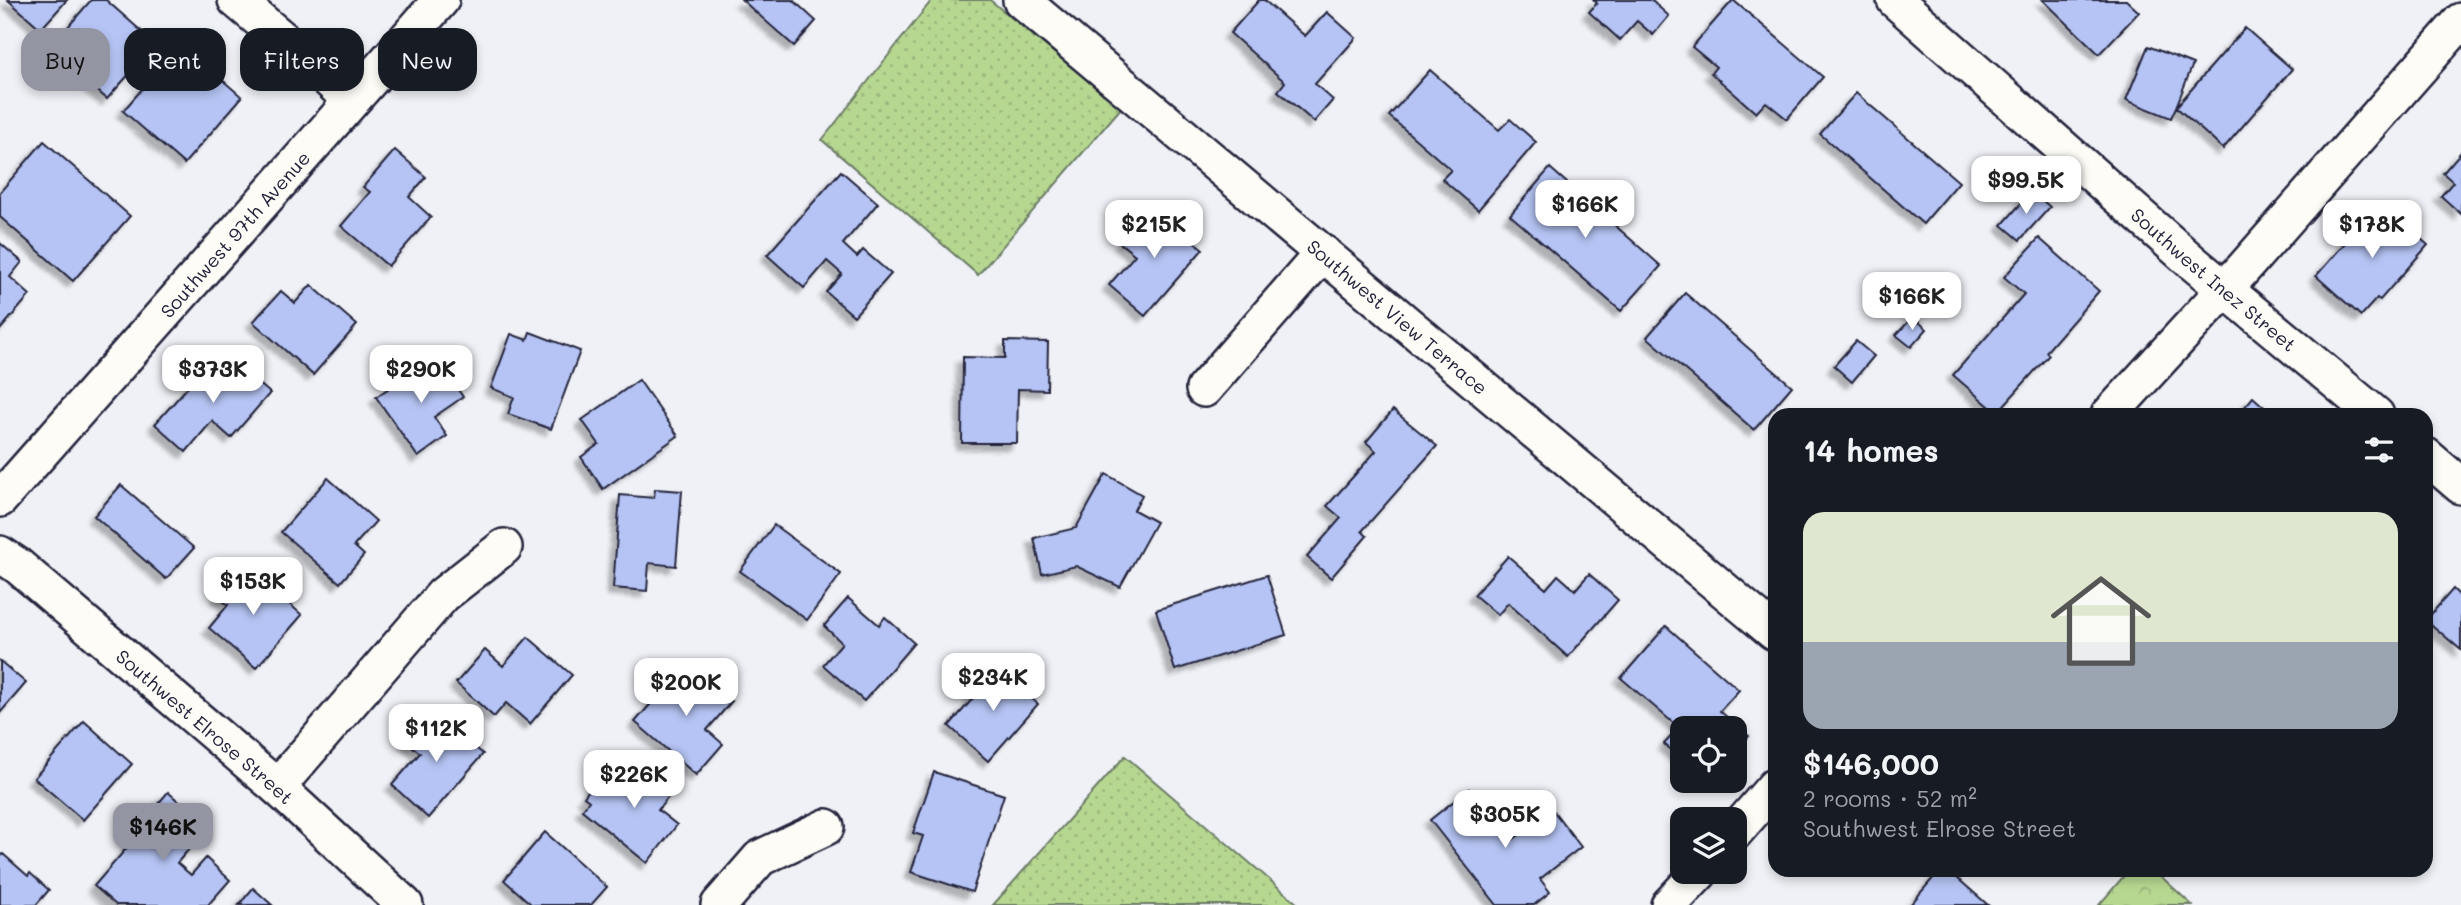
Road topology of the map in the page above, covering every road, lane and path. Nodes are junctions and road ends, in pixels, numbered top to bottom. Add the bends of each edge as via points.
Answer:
1 (236, 0) edge
2 (441, 0) edge
3 (1021, 0) edge
4 (1895, 0) edge
5 (2461, 21) edge
6 (351, 100) junction
7 (1323, 253) junction
8 (2224, 287) junction
9 (1204, 389) dead end
10 (2115, 408) edge
11 (2368, 408) edge
12 (2433, 462) edge
13 (2461, 486) edge
14 (0, 499) edge
15 (505, 547) dead end
16 (0, 554) edge
17 (1768, 627) edge
18 (277, 787) junction
19 (1768, 794) edge
20 (1747, 818) edge
21 (825, 827) dead end
22 (1689, 884) edge
23 (405, 905) edge
24 (719, 905) edge
25 (1669, 905) edge

1 - 6 street
2 - 6 street, Southwest 97th Avenue
3 - 7 street, Southwest View Terrace
4 - 8 street, Southwest Inez Street
5 - 8 street
6 - 14 street, Southwest 97th Avenue
7 - 9 street
7 - 17 street, Southwest View Terrace
8 - 10 street
8 - 11 street, Southwest Inez Street
12 - 13 street
15 - 18 street via 443,595
16 - 18 street, Southwest Elrose Street
18 - 23 street, Southwest Elrose Street
19 - 20 street
21 - 24 street via 760,858
22 - 25 street

